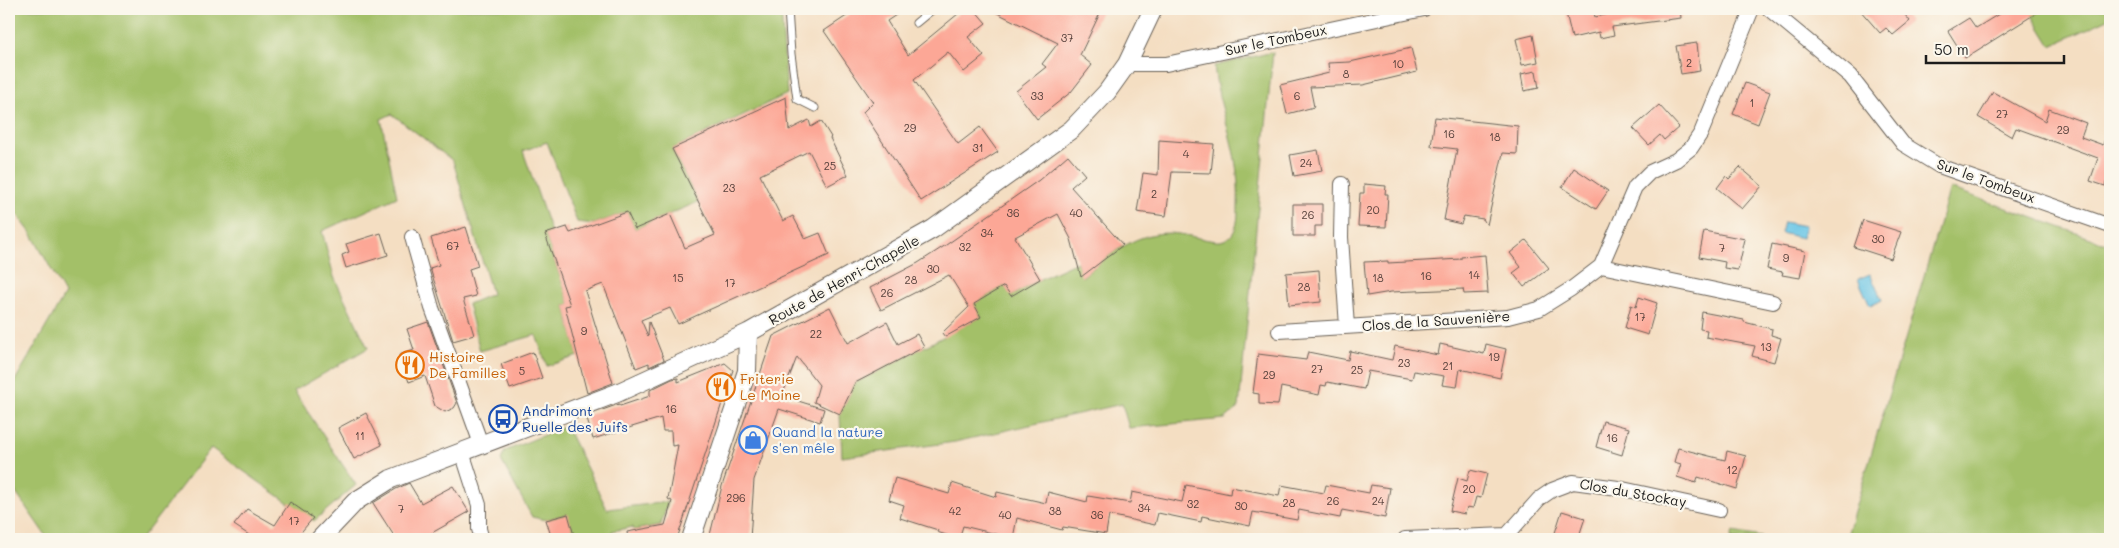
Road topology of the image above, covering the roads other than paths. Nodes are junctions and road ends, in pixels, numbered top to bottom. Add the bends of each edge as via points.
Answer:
1 (788, 9) edge
2 (933, 9) edge
3 (1153, 9) edge
4 (1424, 9) edge
5 (1752, 9) edge
6 (1769, 9) edge
7 (916, 23) dead end
8 (1127, 64) junction
9 (815, 108) dead end
10 (1342, 184) dead end
11 (2110, 226) edge
12 (412, 237) dead end
13 (1600, 266) junction
14 (1773, 302) dead end
15 (1347, 327) junction
16 (1279, 331) dead end
17 (748, 333) junction
18 (481, 444) junction
19 (462, 452) junction
20 (1718, 510) dead end
21 (1507, 537) edge
22 (320, 539) edge
23 (482, 539) edge
24 (692, 539) edge
25 (1406, 539) edge

1 - 9 lane via 797,98
2 - 7 lane
3 - 8 street, Route de Henri-Chapelle
4 - 8 street, Sur le Tombeux via 1166,64
5 - 13 street, Clos de la Sauvenière via 1701,133 1691,148 1676,160 1650,172 1635,187
6 - 11 street, Sur le Tombeux via 1850,76 1903,144 1939,166
8 - 17 street, Route de Henri-Chapelle via 1107,92 1072,129 933,230
10 - 15 street, Clos de la Sauvenière via 1341,237
12 - 18 street via 432,308
13 - 14 street
13 - 15 street, Clos de la Sauvenière via 1539,309 1508,317
15 - 16 street, Clos de la Sauvenière
17 - 18 street, Route de Henri-Chapelle via 617,393
17 - 24 street via 747,371
18 - 19 street, Route de Henri-Chapelle
19 - 22 street, Route de Henri-Chapelle via 391,479 356,501
19 - 23 street via 479,505
20 - 21 street, Clos du Stockay via 1618,488 1573,482 1539,499
21 - 25 street, Clos du Stockay

